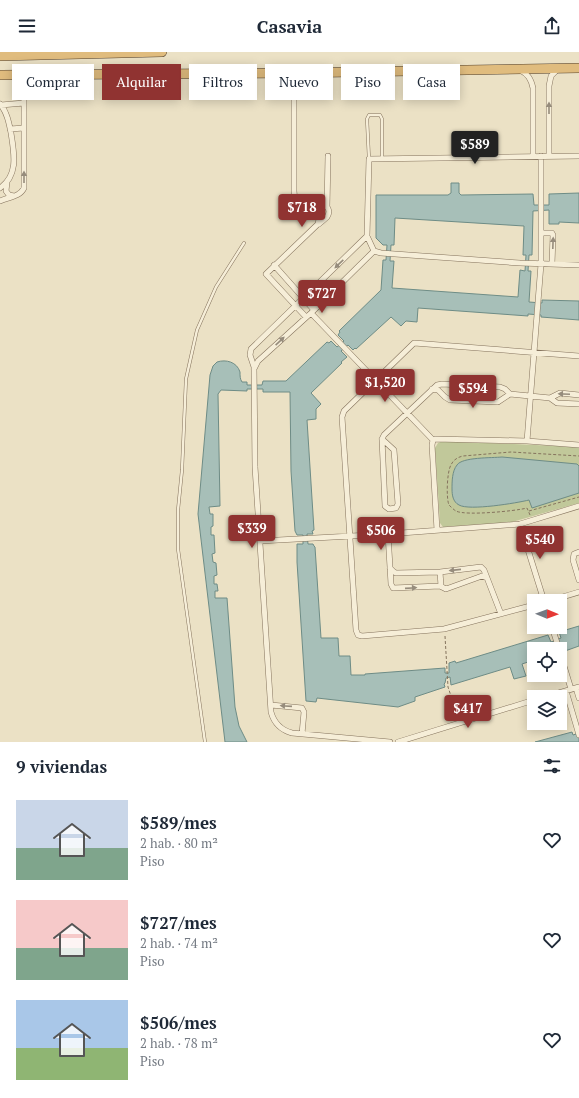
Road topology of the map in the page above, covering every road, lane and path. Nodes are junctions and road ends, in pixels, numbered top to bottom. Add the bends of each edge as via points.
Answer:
1 (162, 52) edge
2 (0, 56) edge
3 (516, 68) junction
4 (565, 68) junction
5 (579, 68) edge
6 (333, 72) edge
7 (265, 73) edge
8 (94, 75) edge
9 (0, 76) edge
10 (12, 76) edge
11 (24, 100) edge
12 (294, 100) edge
13 (24, 103) junction
14 (0, 104) edge
15 (24, 128) junction
16 (10, 129) junction
17 (14, 155) junction
18 (24, 155) junction
19 (328, 156) dead end
20 (533, 156) junction
21 (541, 156) junction
22 (549, 156) junction
23 (579, 156) edge
24 (382, 158) junction
25 (369, 159) junction
26 (8, 182) junction
27 (0, 188) edge
28 (16, 196) junction
29 (0, 201) edge
30 (315, 206) junction
31 (327, 207) junction
32 (318, 224) junction
33 (541, 233) junction
34 (367, 236) junction
35 (244, 243) dead end
36 (374, 251) junction
37 (541, 264) junction
38 (552, 264) junction
39 (274, 265) junction
40 (579, 265) edge
41 (304, 297) junction
42 (295, 306) junction
43 (310, 313) junction
44 (534, 353) junction
45 (579, 356) edge
46 (254, 370) junction
47 (375, 380) junction
48 (432, 390) junction
49 (510, 394) junction
50 (579, 395) edge
51 (531, 397) junction
52 (550, 398) junction
53 (579, 404) edge
54 (407, 413) junction
55 (382, 439) junction
56 (433, 440) junction
57 (527, 441) junction
58 (579, 445) edge
59 (579, 456) edge
60 (579, 497) edge
61 (579, 506) edge
62 (520, 524) junction
63 (437, 530) junction
64 (388, 534) junction
65 (349, 536) junction
66 (260, 541) junction
67 (579, 552) edge
68 (390, 568) junction
69 (440, 572) junction
70 (487, 578) junction
71 (579, 580) edge
72 (441, 586) junction
73 (579, 592) edge
74 (542, 594) edge
75 (567, 596) edge
76 (527, 607) edge
77 (501, 614) junction
78 (444, 629) junction
79 (567, 672) edge
80 (573, 689) edge
81 (579, 698) edge
82 (527, 702) edge
83 (271, 705) junction
84 (460, 723) junction
85 (578, 733) edge
86 (302, 734) junction
87 (205, 742) edge
88 (390, 742) edge
89 (398, 742) edge

1 - 2 highway
3 - 4 highway
3 - 6 highway
3 - 20 street via 526,73 533,88
4 - 5 highway
22 -> 4 street via 549,86 551,76 558,69
7 - 8 highway
9 - 10 highway
11 - 13 street
12 - 30 street via 295,202 298,206
13 - 14 street
13 - 15 street
14 - 16 street
15 - 16 street
15 - 18 street
16 - 17 street
17 - 18 street
17 - 26 street via 14,168
28 -> 18 street via 24,188
19 - 31 street
20 - 21 street
20 - 24 street
21 - 22 street
21 - 33 street
22 - 23 street
24 - 25 street
24 - 25 lane via 382,119 380,115 371,114 367,119
25 - 34 street
26 - 27 street
26 - 28 street via 8,193
28 - 29 street
30 - 31 street via 323,204
30 - 32 street via 319,212
31 - 32 street via 327,217
32 - 39 street
33 - 37 street
38 -> 33 street via 553,235
34 - 36 street
34 -> 41 street
35 - 87 lane via 216,287 197,330 186,379 178,549
36 - 37 street
36 - 43 street
37 - 38 street
37 - 44 street
38 - 40 street
39 - 41 street
39 - 42 street via 266,274
41 - 42 street
41 - 43 street
42 - 43 street
42 - 46 street via 251,349
46 -> 43 street via 258,361
43 - 47 street
44 - 45 street
44 - 47 street via 414,343
44 - 51 street
46 - 66 street via 255,467
47 - 54 street
47 - 65 street via 344,411 342,417
48 - 49 street via 442,384 503,388
48 - 49 street via 438,390 450,400 498,402
48 - 54 street
49 - 51 street
50 -> 52 street via 560,393
51 - 52 street
51 - 57 street
52 - 53 street via 558,403
54 - 55 street
54 - 56 street
55 - 55 street via 385,506 388,509 396,508 398,504 394,450
56 - 57 street via 437,438
56 - 63 street
57 - 58 street
59 - 60 path via 511,452 457,458 449,469 448,501 453,509 461,513 527,508 529,512
61 - 62 street
62 - 63 street
62 - 74 street
63 - 64 street
64 - 65 street
64 - 68 street
65 - 66 street
65 - 78 street via 358,634 362,636
66 - 83 street
67 - 71 street via 572,558
68 - 69 street via 396,573
68 -> 72 street via 393,588
70 -> 69 street via 481,568
69 - 72 street
70 - 72 street via 482,576 446,589
70 - 77 street
73 - 75 street
76 - 77 street
77 - 78 street
78 - 84 path via 448,683
79 - 80 street
80 - 81 street
80 - 85 street
82 - 84 street
83 - 86 street via 273,716 279,726 288,732
86 -> 83 street via 302,708
84 - 89 street
86 - 88 street

